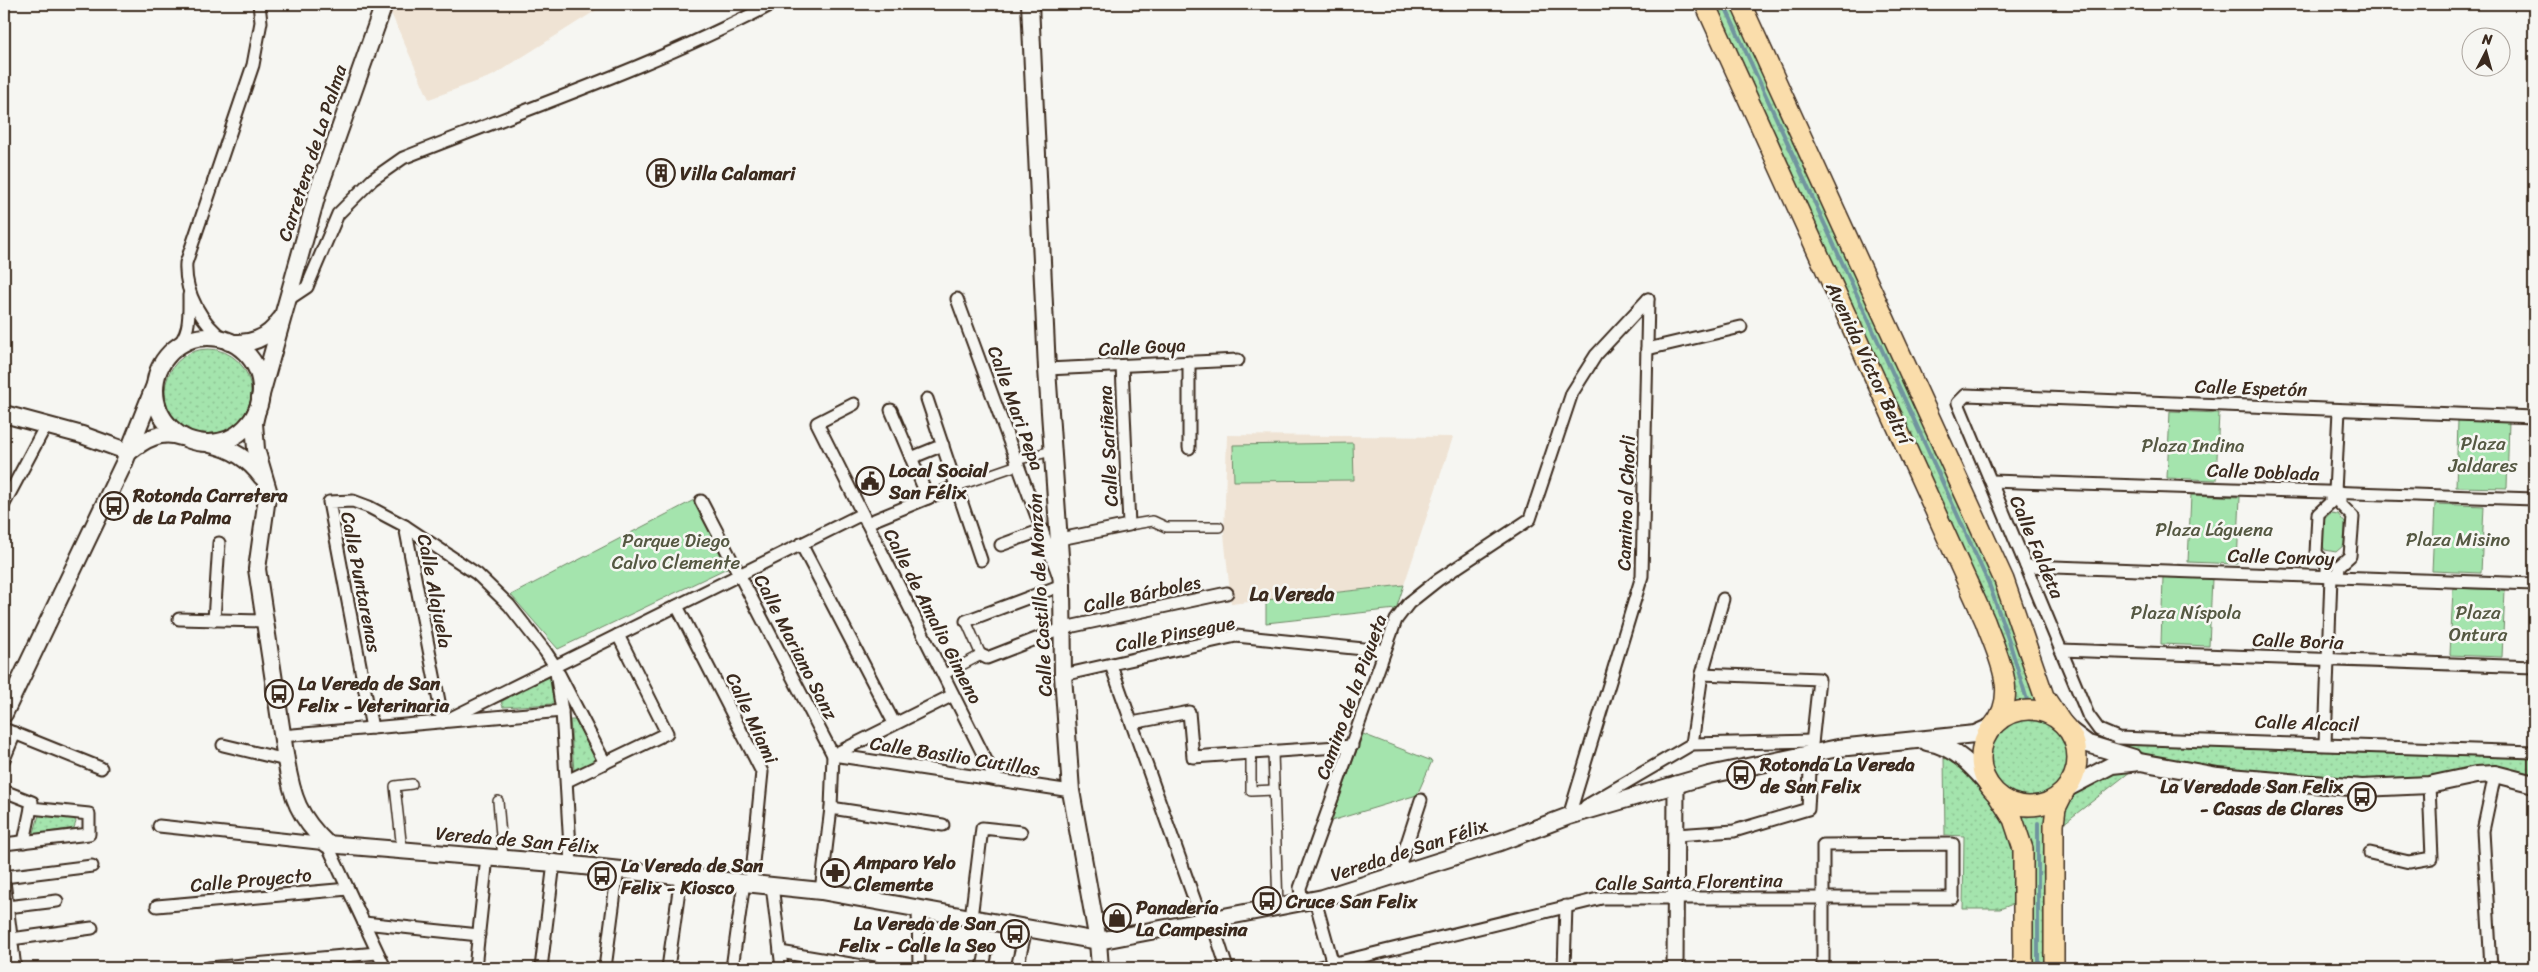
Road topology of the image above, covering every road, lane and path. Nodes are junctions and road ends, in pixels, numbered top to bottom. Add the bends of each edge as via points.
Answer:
1 (259, 4) edge
2 (384, 4) edge
3 (772, 4) edge
4 (1030, 4) edge
5 (1705, 4) edge
6 (1741, 4) edge
7 (190, 289) junction
8 (957, 299) dead end
9 (1648, 300) joint
10 (283, 309) junction
11 (1741, 327) dead end
12 (226, 341) junction
13 (174, 349) junction
14 (1647, 349) junction
15 (1238, 360) dead end
16 (1189, 362) junction
17 (1122, 366) junction
18 (1047, 369) junction
19 (154, 385) junction
20 (1966, 395) joint
21 (927, 399) dead end
22 (258, 404) junction
23 (854, 404) dead end
24 (892, 410) dead end
25 (2339, 410) junction
26 (4, 414) edge
27 (2534, 417) edge
28 (46, 425) junction
29 (182, 437) junction
30 (204, 443) junction
31 (942, 445) junction
32 (1189, 448) dead end
33 (1052, 451) junction
34 (129, 452) junction
35 (911, 458) junction
36 (1017, 463) junction
37 (265, 481) junction
38 (1991, 481) junction
39 (956, 486) junction
40 (2335, 496) junction
41 (928, 498) junction
42 (2534, 499) edge
43 (701, 500) dead end
44 (4, 504) edge
45 (865, 518) junction
46 (1129, 525) junction
47 (405, 526) junction
48 (1219, 527) dead end
49 (1042, 530) junction
50 (1060, 539) junction
51 (219, 543) dead end
52 (801, 544) junction
53 (1001, 545) dead end
54 (981, 560) dead end
55 (2026, 566) junction
56 (2332, 572) junction
57 (739, 575) junction
58 (2534, 584) edge
59 (1062, 585) junction
60 (1227, 593) dead end
61 (1723, 599) dead end
62 (677, 606) junction
63 (179, 619) dead end
64 (214, 620) junction
65 (265, 621) junction
66 (966, 621) joint
67 (1064, 628) junction
68 (618, 635) junction
69 (2061, 650) junction
70 (1383, 651) junction
71 (981, 655) junction
72 (2328, 659) junction
73 (1111, 664) junction
74 (555, 666) junction
75 (2534, 667) edge
76 (943, 674) junction
77 (1702, 674) junction
78 (1063, 675) junction
79 (953, 695) junction
80 (562, 711) junction
81 (4, 714) edge
82 (2088, 716) joint
83 (443, 722) junction
84 (894, 723) junction
85 (1132, 723) junction
86 (2064, 725) junction
87 (1993, 726) junction
88 (372, 728) junction
89 (4, 729) edge
90 (15, 733) junction
91 (282, 736) junction
92 (1917, 740) junction
93 (1692, 744) junction
94 (2325, 744) junction
95 (223, 745) dead end
96 (1352, 746) junction
97 (1811, 747) junction
98 (1273, 752) junction
99 (2534, 752) edge
100 (1251, 754) junction
101 (833, 755) junction
102 (4, 759) edge
103 (286, 760) junction
104 (605, 763) junction
105 (2158, 764) junction
106 (101, 768) dead end
107 (2495, 774) junction
108 (567, 780) junction
109 (996, 780) junction
110 (2534, 783) edge
111 (412, 784) dead end
112 (1676, 784) junction
113 (2429, 785) junction
114 (1992, 789) junction
115 (2066, 789) junction
116 (1274, 790) junction
117 (4, 791) edge
118 (1071, 791) junction
119 (1421, 800) dead end
120 (498, 801) dead end
121 (31, 808) junction
122 (831, 808) junction
123 (1569, 816) junction
124 (943, 825) dead end
125 (158, 826) dead end
126 (1021, 832) dead end
127 (1676, 835) junction
128 (24, 842) junction
129 (4, 844) edge
130 (326, 844) junction
131 (402, 850) junction
132 (2370, 853) dead end
133 (495, 857) junction
134 (554, 863) junction
135 (571, 865) junction
136 (92, 866) dead end
137 (618, 869) junction
138 (1397, 874) junction
139 (681, 876) junction
140 (4, 877) edge
141 (4, 881) edge
142 (747, 882) junction
143 (772, 885) junction
144 (348, 889) junction
145 (821, 890) junction
146 (1823, 897) junction
147 (1676, 898) junction
148 (57, 901) dead end
149 (1309, 901) junction
150 (157, 906) dead end
151 (1278, 906) junction
152 (1566, 906) junction
153 (6, 907) junction
154 (918, 908) junction
155 (971, 918) junction
156 (1206, 920) junction
157 (364, 923) junction
158 (92, 928) dead end
159 (1026, 929) junction
160 (479, 935) junction
161 (11, 939) junction
162 (1098, 941) junction
163 (780, 952) junction
164 (986, 952) dead end
165 (377, 953) junction
166 (1334, 966) edge
167 (15, 968) edge
168 (209, 968) edge
169 (385, 968) edge
170 (476, 968) edge
171 (541, 968) edge
172 (605, 968) edge
173 (668, 968) edge
174 (732, 968) edge
175 (782, 968) edge
176 (874, 968) edge
177 (919, 968) edge
178 (983, 968) edge
179 (1017, 968) edge
180 (1100, 968) edge
181 (1227, 968) edge
182 (1315, 968) edge
183 (1562, 968) edge
184 (1676, 968) edge
185 (1823, 968) edge
186 (2023, 968) edge
187 (2054, 968) edge
188 (2491, 968) edge

1 - 7 street via 261,22 252,65 186,263
2 - 10 main road, Carretera de La Palma via 331,150
3 - 10 street via 734,24 626,70 403,158 372,179 338,214 307,287
4 - 18 main road, Calle Castillo de Monzón
5 - 87 main road, Avenida Víctor Beltrí via 1982,612 2007,692 2003,712
6 - 86 main road, Avenida Víctor Beltrí via 2004,580 2042,690
7 - 12 street via 205,321
7 - 13 street via 187,331 183,341
8 - 36 street, Calle Mari Pepa
9 - 14 street, Camino al Chorli
9 - 70 street, Camino de la Piqueta via 1596,355 1572,393 1530,519 1409,603 1396,620
10 - 12 main road, Carretera de La Palma via 273,328 253,341 244,344
10 - 22 main road, Carretera de La Palma
11 - 14 street
12 - 13 main road via 201,338
12 - 22 main road via 243,351 252,362 259,376
13 - 19 main road via 163,362
14 - 123 street, Camino al Chorli via 1642,576
15 - 16 street, Calle Goya
16 - 17 street, Calle Goya
16 - 32 street
17 - 18 street, Calle Goya
17 - 46 street, Calle Sariñena
18 - 33 main road, Calle Castillo de Monzón
19 - 29 main road via 160,415
19 - 34 main road
20 - 25 street, Calle Espetón
20 - 38 street, Calle Faldeta via 1958,403
21 - 31 street
22 - 30 main road via 249,423 233,437
22 - 37 main road via 254,423 256,449
23 - 45 street, Calle de Amalio Gimeno via 817,424
24 - 35 street
25 - 27 street, Calle Espetón
25 - 40 street
26 - 28 main road
28 - 34 main road
28 - 44 street
29 - 30 main road
29 - 34 main road via 153,436
30 - 37 main road via 226,448 243,457
31 - 35 street
31 - 39 street
33 - 36 street
33 - 50 main road, Calle Castillo de Monzón
34 - 81 main road
35 - 41 street
36 - 39 street
36 - 49 street, Calle Mari Pepa
37 - 65 main road via 268,494 258,554
38 - 40 street, Calle Doblada
38 - 55 street, Calle Faldeta
39 - 41 street
39 - 54 street
40 - 42 street, Calle Doblada
40 - 56 street via 2318,514 2316,553
40 - 56 street via 2352,517 2350,556
41 - 45 street
43 - 57 street, Calle Mariano Sanz
45 - 52 street
45 - 76 street, Calle de Amalio Gimeno
46 - 48 street via 1153,521 1166,527
46 - 50 street
47 - 74 street via 477,574 509,605
47 - 83 street, Calle Alajuela
47 - 88 street, Calle Puntarenas via 353,501 329,502
49 - 53 street
49 - 59 street, Calle Mari Pepa
50 - 59 main road, Calle Castillo de Monzón
51 - 64 street
52 - 57 street
52 - 84 street
55 - 56 street, Calle Convoy
55 - 69 street, Calle Faldeta
56 - 58 street, Calle Convoy
56 - 72 street
57 - 62 street
57 - 101 street, Calle Mariano Sanz
59 - 66 street
59 - 67 main road, Calle Castillo de Monzón
60 - 67 street, Calle Bárboles
61 - 77 street
62 - 68 street
62 - 142 street, Calle Miami via 762,772
63 - 64 street
64 - 65 street
65 - 91 main road
66 - 71 street
67 - 71 street, Calle Bárboles via 988,658
67 - 78 main road, Calle Castillo de Monzón
68 - 74 street
68 - 104 street via 667,733
69 - 72 street, Calle Boria
69 - 82 street, Calle Faldeta
70 - 73 street, Calle Pinsegue via 1236,636
70 - 96 street, Camino de la Piqueta
71 - 76 street
72 - 75 street, Calle Boria
72 - 94 street
73 - 78 street, Calle Pinsegue
73 - 85 street
74 - 80 street
74 - 83 street
74 - 104 street
76 - 79 street, Calle de Amalio Gimeno
77 - 93 street
77 - 97 street via 1819,678
78 - 118 main road, Calle Castillo de Monzón
79 - 84 street
79 - 109 street, Calle de Amalio Gimeno
80 - 83 street
80 - 108 street
82 - 94 street, Calle Alcacil via 2099,730 2118,738
83 - 88 street
84 - 101 street
85 - 100 street via 1189,712 1193,758
85 - 156 street
86 - 87 main road via 2049,714 2027,710 2005,716
86 - 105 main road via 2080,739 2098,748
86 - 115 main road via 2074,742 2077,757 2075,772
87 - 92 main road, Vereda de San Félix via 1976,734
87 - 114 main road via 1981,753 1982,768
88 - 91 street
89 - 90 street
90 - 102 street
90 - 106 street
91 - 103 main road
92 - 97 main road, Vereda de San Félix
92 - 114 main road via 1951,750 1971,765
93 - 97 street
93 - 123 street, Vereda de San Félix
94 - 99 street, Calle Alcacil
95 - 103 street
96 - 98 street
96 - 149 street, Camino de la Piqueta via 1300,888
97 - 112 main road, Vereda de San Félix
97 - 127 street via 1808,809 1734,830
98 - 100 street
98 - 116 street
100 - 116 street via 1251,792
101 - 109 street, Calle Basilio Cutillas
101 - 122 street
103 - 130 main road via 297,807
104 - 108 street
105 - 113 main road via 2218,776 2362,788
105 - 115 main road via 2133,762 2112,765
107 - 110 main road
107 - 113 main road
107 - 188 street via 2483,830
108 - 135 street
109 - 118 street, Calle Basilio Cutillas
111 - 131 street via 395,786
112 - 123 main road, Vereda de San Félix
112 - 127 street
113 - 132 street via 2432,858 2409,862
114 - 115 main road via 2008,802 2029,806 2049,802
114 - 186 main road via 2013,819 2023,849
115 - 187 main road via 2055,816
116 - 151 street
117 - 121 street via 32,802
118 - 162 main road, Calle Castillo de Monzón
119 - 138 street
120 - 133 street
121 - 128 street
121 - 128 street via 89,814 88,834
122 - 124 street
122 - 145 street
123 - 138 main road, Vereda de San Félix via 1500,842
125 - 130 street
126 - 155 street via 982,828
127 - 147 street
128 - 129 street
130 - 131 main road, Vereda de San Félix
130 - 144 street
131 - 133 main road, Vereda de San Félix
133 - 134 main road, Vereda de San Félix
133 - 160 street
134 - 135 main road, Vereda de San Félix
134 - 171 street
135 - 137 main road, Vereda de San Félix
136 - 140 street
137 - 139 main road, Vereda de San Félix
137 - 172 street
138 - 149 main road, Vereda de San Félix
139 - 142 main road, Vereda de San Félix
139 - 173 street
141 - 153 street
142 - 143 main road, Vereda de San Félix
142 - 174 street, Calle Miami
143 - 145 main road, Vereda de San Félix
143 - 163 street
144 - 150 street, Calle Proyecto
144 - 157 street
145 - 154 main road, Vereda de San Félix
146 - 146 street, Calle Santa Florentina via 1823,845 1953,844 1953,898
146 - 147 street, Calle Santa Florentina
146 - 185 street
147 - 152 street, Calle Santa Florentina via 1602,898
147 - 184 street
148 - 153 street
149 - 151 main road, Vereda de San Félix
149 - 166 street, Camino de la Piqueta
151 - 156 main road, Vereda de San Félix
152 - 166 street, Calle Santa Florentina
152 - 183 street
153 - 161 street
154 - 155 main road, Vereda de San Félix
154 - 177 street
155 - 159 main road, Vereda de San Félix
156 - 162 main road, Vereda de San Félix
156 - 181 street
157 - 160 street
157 - 165 street
158 - 161 street
159 - 162 main road, Vereda de San Félix
159 - 179 street
160 - 170 street
161 - 167 street
162 - 180 main road, Calle Castillo de Monzón
163 - 175 street
163 - 176 street
164 - 178 street
165 - 168 street
165 - 169 street
166 - 182 street, Calle Santa Florentina

